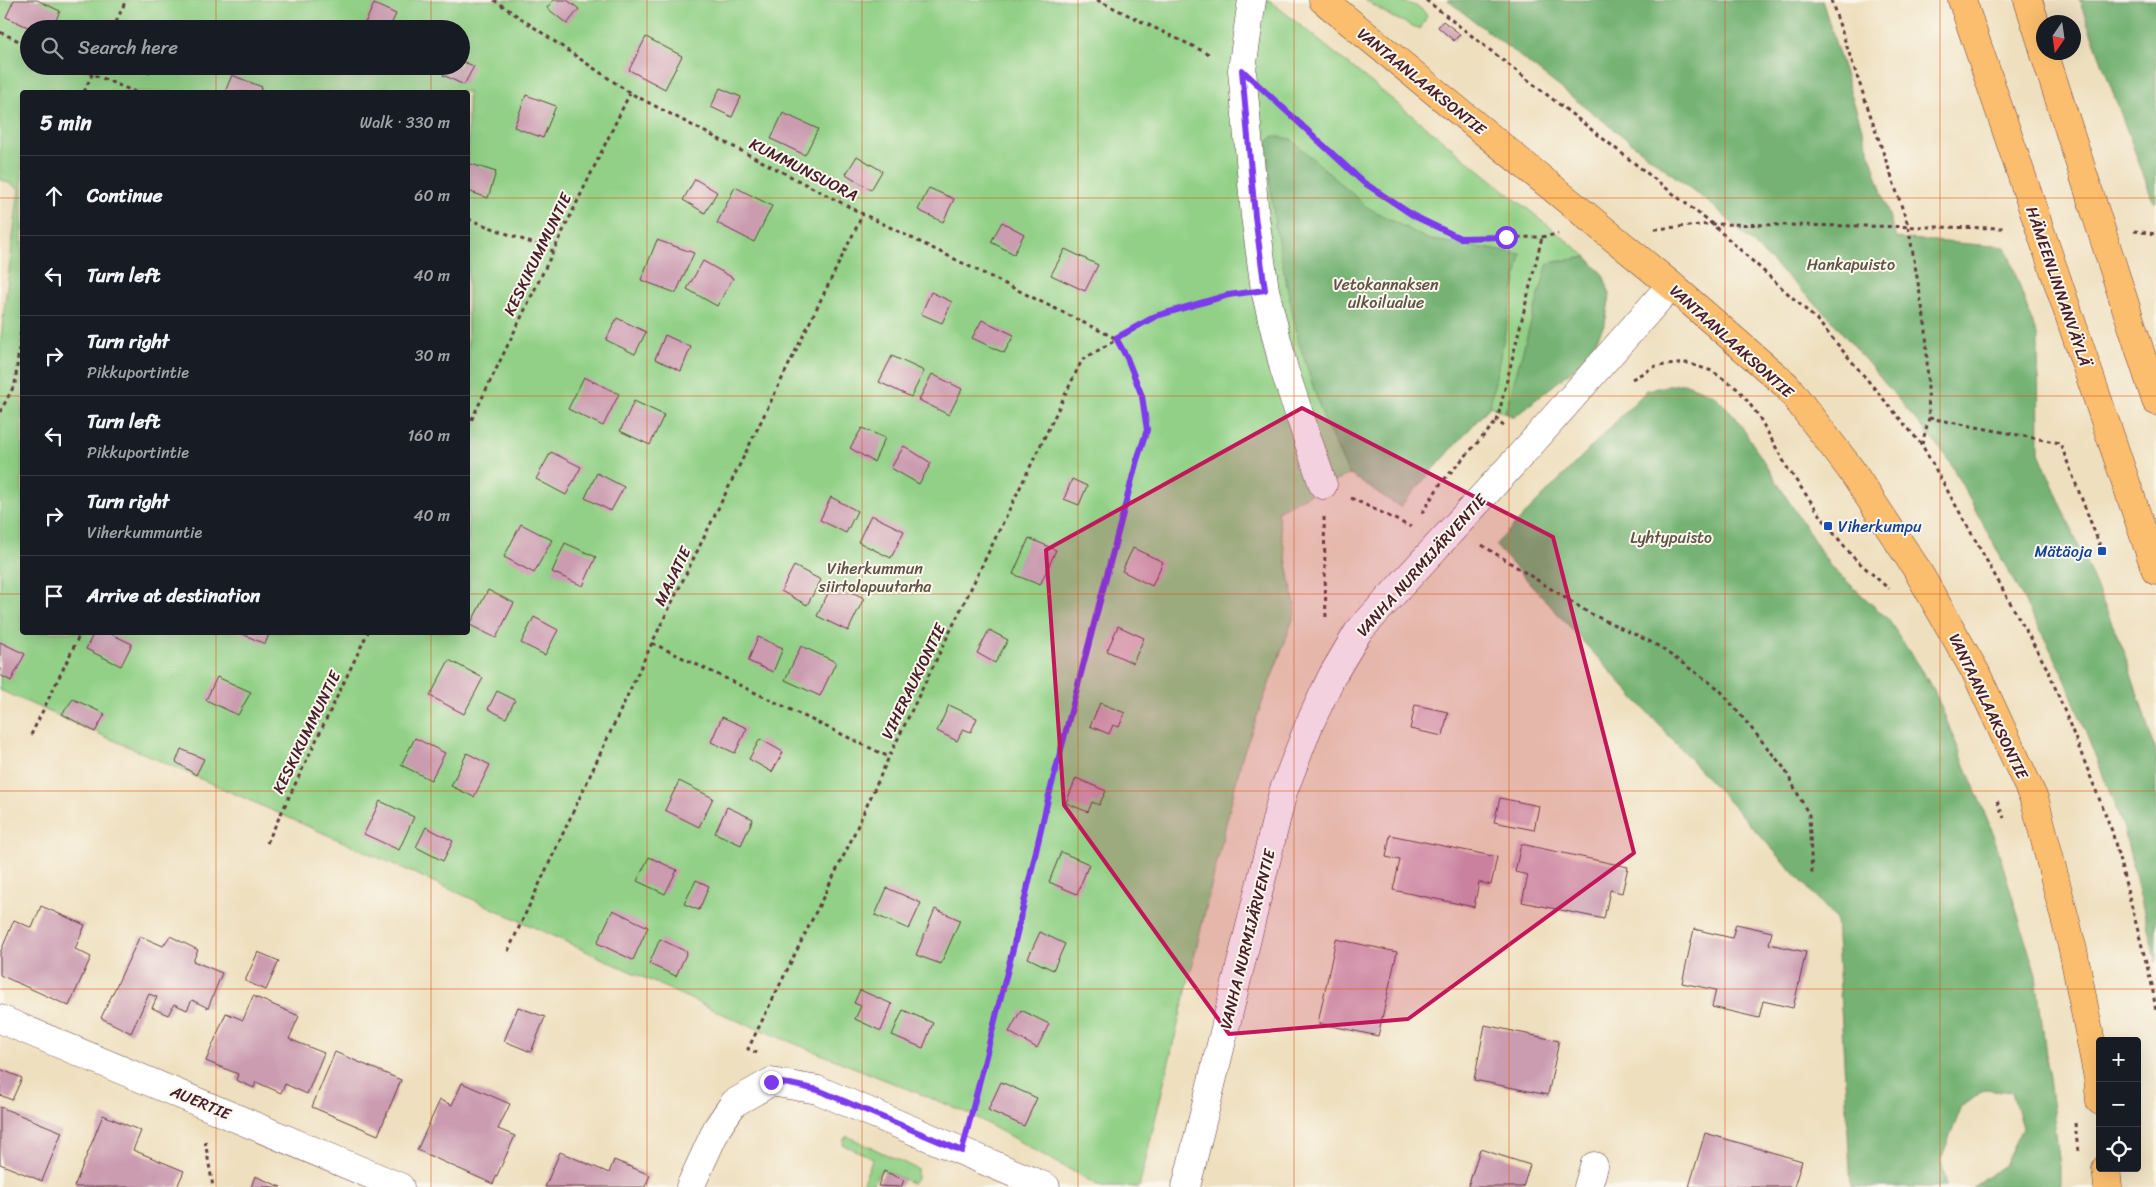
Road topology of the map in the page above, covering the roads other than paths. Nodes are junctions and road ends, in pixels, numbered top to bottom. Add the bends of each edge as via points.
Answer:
1 (1252, 0) edge
2 (1323, 0) edge
3 (1962, 0) edge
4 (2028, 0) edge
5 (2036, 26) edge
6 (2047, 60) edge
7 (1671, 285) junction
8 (2156, 401) edge
9 (1323, 485) road end
10 (2156, 571) edge
11 (0, 1018) edge
12 (2098, 1082) edge
13 (2106, 1172) edge
14 (400, 1187) edge
15 (690, 1187) edge
16 (1046, 1187) edge
17 (1186, 1187) edge
18 (2108, 1187) edge

1 - 9 street via 1242,70 1265,290 1284,369
2 - 7 main road, VANTAANLAAKSONTIE
3 - 10 main road, HÄMEENLINNANVÄYLÄ
4 - 5 main road
6 - 8 main road
7 - 12 main road, VANTAANLAAKSONTIE via 1786,386 1848,467 1900,545 1976,672 2035,801 2072,950
7 - 17 street, VANHA NURMIJÄRVENTIE via 1358,632 1320,701 1283,792
11 - 14 street, AUERTIE
13 - 18 main road
15 - 16 street via 717,1128 734,1103 771,1082 818,1090

